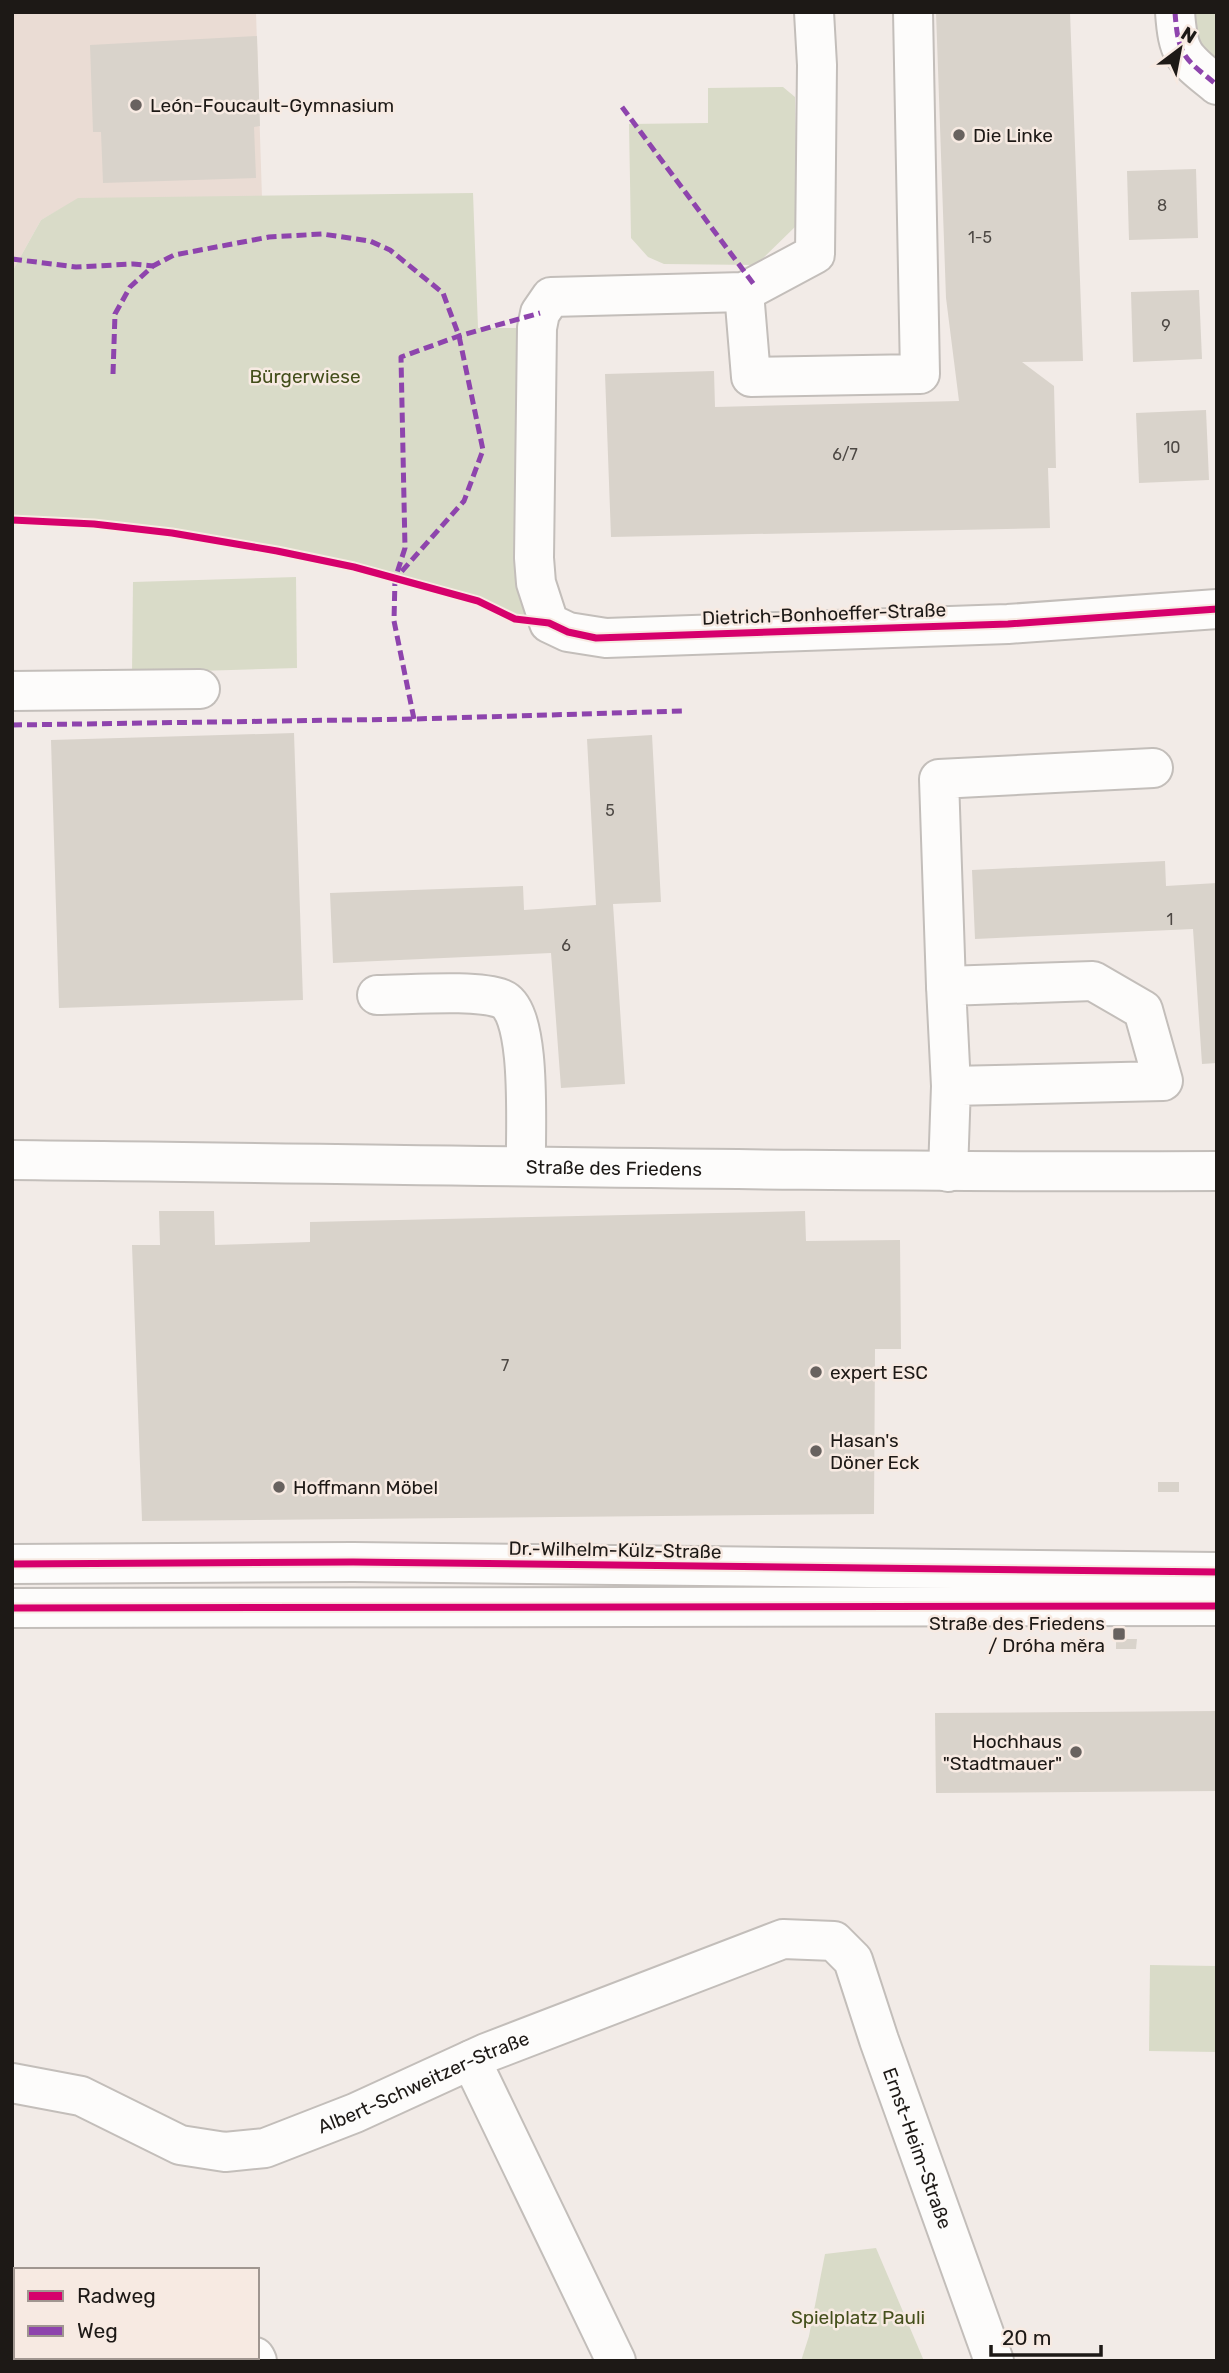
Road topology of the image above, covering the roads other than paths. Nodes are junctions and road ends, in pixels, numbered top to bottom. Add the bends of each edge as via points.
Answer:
1 (814, 12) edge
2 (913, 12) edge
3 (1175, 12) edge
4 (1217, 85) edge
5 (744, 292) junction
6 (1217, 609) edge
7 (200, 689) dead end
8 (12, 691) edge
9 (1153, 768) dead end
10 (946, 986) junction
11 (377, 995) dead end
12 (951, 1086) junction
13 (12, 1160) edge
14 (526, 1165) junction
15 (1217, 1171) edge
16 (948, 1172) junction
17 (12, 1563) edge
18 (1217, 1572) edge
19 (1217, 1606) edge
20 (12, 1608) edge
21 (834, 1941) joint
22 (471, 2060) junction
23 (12, 2083) edge
24 (616, 2361) edge
25 (994, 2361) edge

1 - 5 street, Dietrich-Bonhoeffer-Straße via 815,254
2 - 5 street via 920,374 751,377
3 - 4 street via 1180,50
5 - 6 street, Dietrich-Bonhoeffer-Straße via 551,296 540,313 534,558 536,583 549,623 568,632 606,638 1008,624
7 - 8 street
9 - 10 street via 939,779
10 - 12 street
10 - 12 street via 1093,981 1143,1010 1163,1081
11 - 14 street via 484,994 505,1000 517,1015 524,1046
12 - 16 street
13 - 14 street, Straße des Friedens
14 - 16 street, Straße des Friedens
15 - 16 street, Straße des Friedens
17 - 18 street, Dr.-Wilhelm-Külz-Straße via 353,1562
19 - 20 street
21 - 22 street, Albert-Schweitzer-Straße via 783,1939
21 - 25 street, Ernst-Heim-Straße via 853,1960
22 - 23 street, Albert-Schweitzer-Straße via 312,2131 265,2148 225,2152 180,2145 81,2096
22 - 24 street

